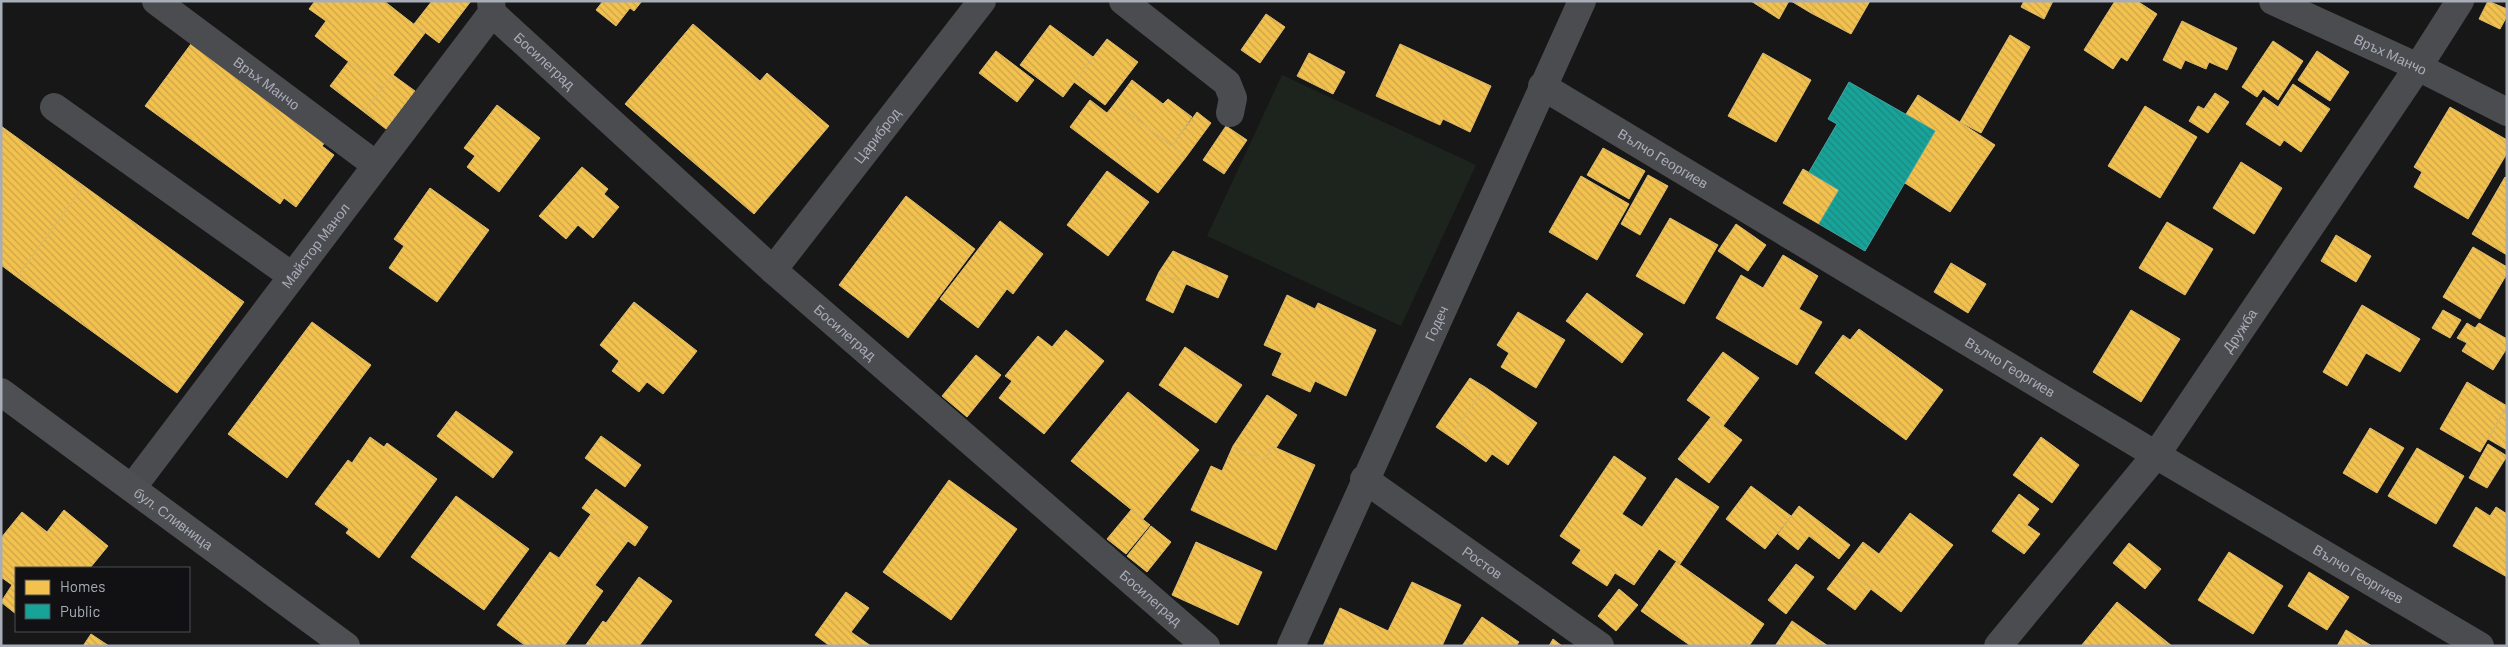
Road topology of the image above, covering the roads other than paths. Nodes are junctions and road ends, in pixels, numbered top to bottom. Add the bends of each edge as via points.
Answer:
1 (156, 1) edge
2 (982, 1) edge
3 (1123, 1) edge
4 (1582, 1) edge
5 (2273, 1) edge
6 (2460, 1) edge
7 (491, 7) edge
8 (2418, 67) junction
9 (1542, 86) junction
10 (54, 107) dead end
11 (2507, 112) edge
12 (1230, 114) dead end
13 (376, 165) junction
14 (773, 270) junction
15 (292, 276) junction
16 (1, 392) edge
17 (2156, 455) junction
18 (1364, 479) junction
19 (132, 488) junction
20 (346, 646) edge
21 (1206, 646) edge
22 (1291, 646) edge
23 (1600, 646) edge
24 (1998, 646) edge
25 (2480, 646) edge

1 - 13 street, Връх Манчо
2 - 14 street, Цариброд
3 - 12 street via 1227,83 1233,98
4 - 9 street, Годеч
5 - 8 street, Връх Манчо
6 - 8 street, Дружба
7 - 13 street, Майстор Манол
7 - 14 street, Босилеград
8 - 11 street, Връх Манчо
8 - 17 street, Дружба
9 - 17 street, Вълчо Георгиев
9 - 18 street, Годеч
10 - 15 street
13 - 15 street, Майстор Манол
14 - 21 street, Босилеград
15 - 19 street, Майстор Манол
16 - 19 main road, бул. Сливница
17 - 24 street, Дружба
17 - 25 street, Вълчо Георгиев
18 - 22 street, Годеч
18 - 23 street, Ростов
19 - 20 main road, бул. Сливница

